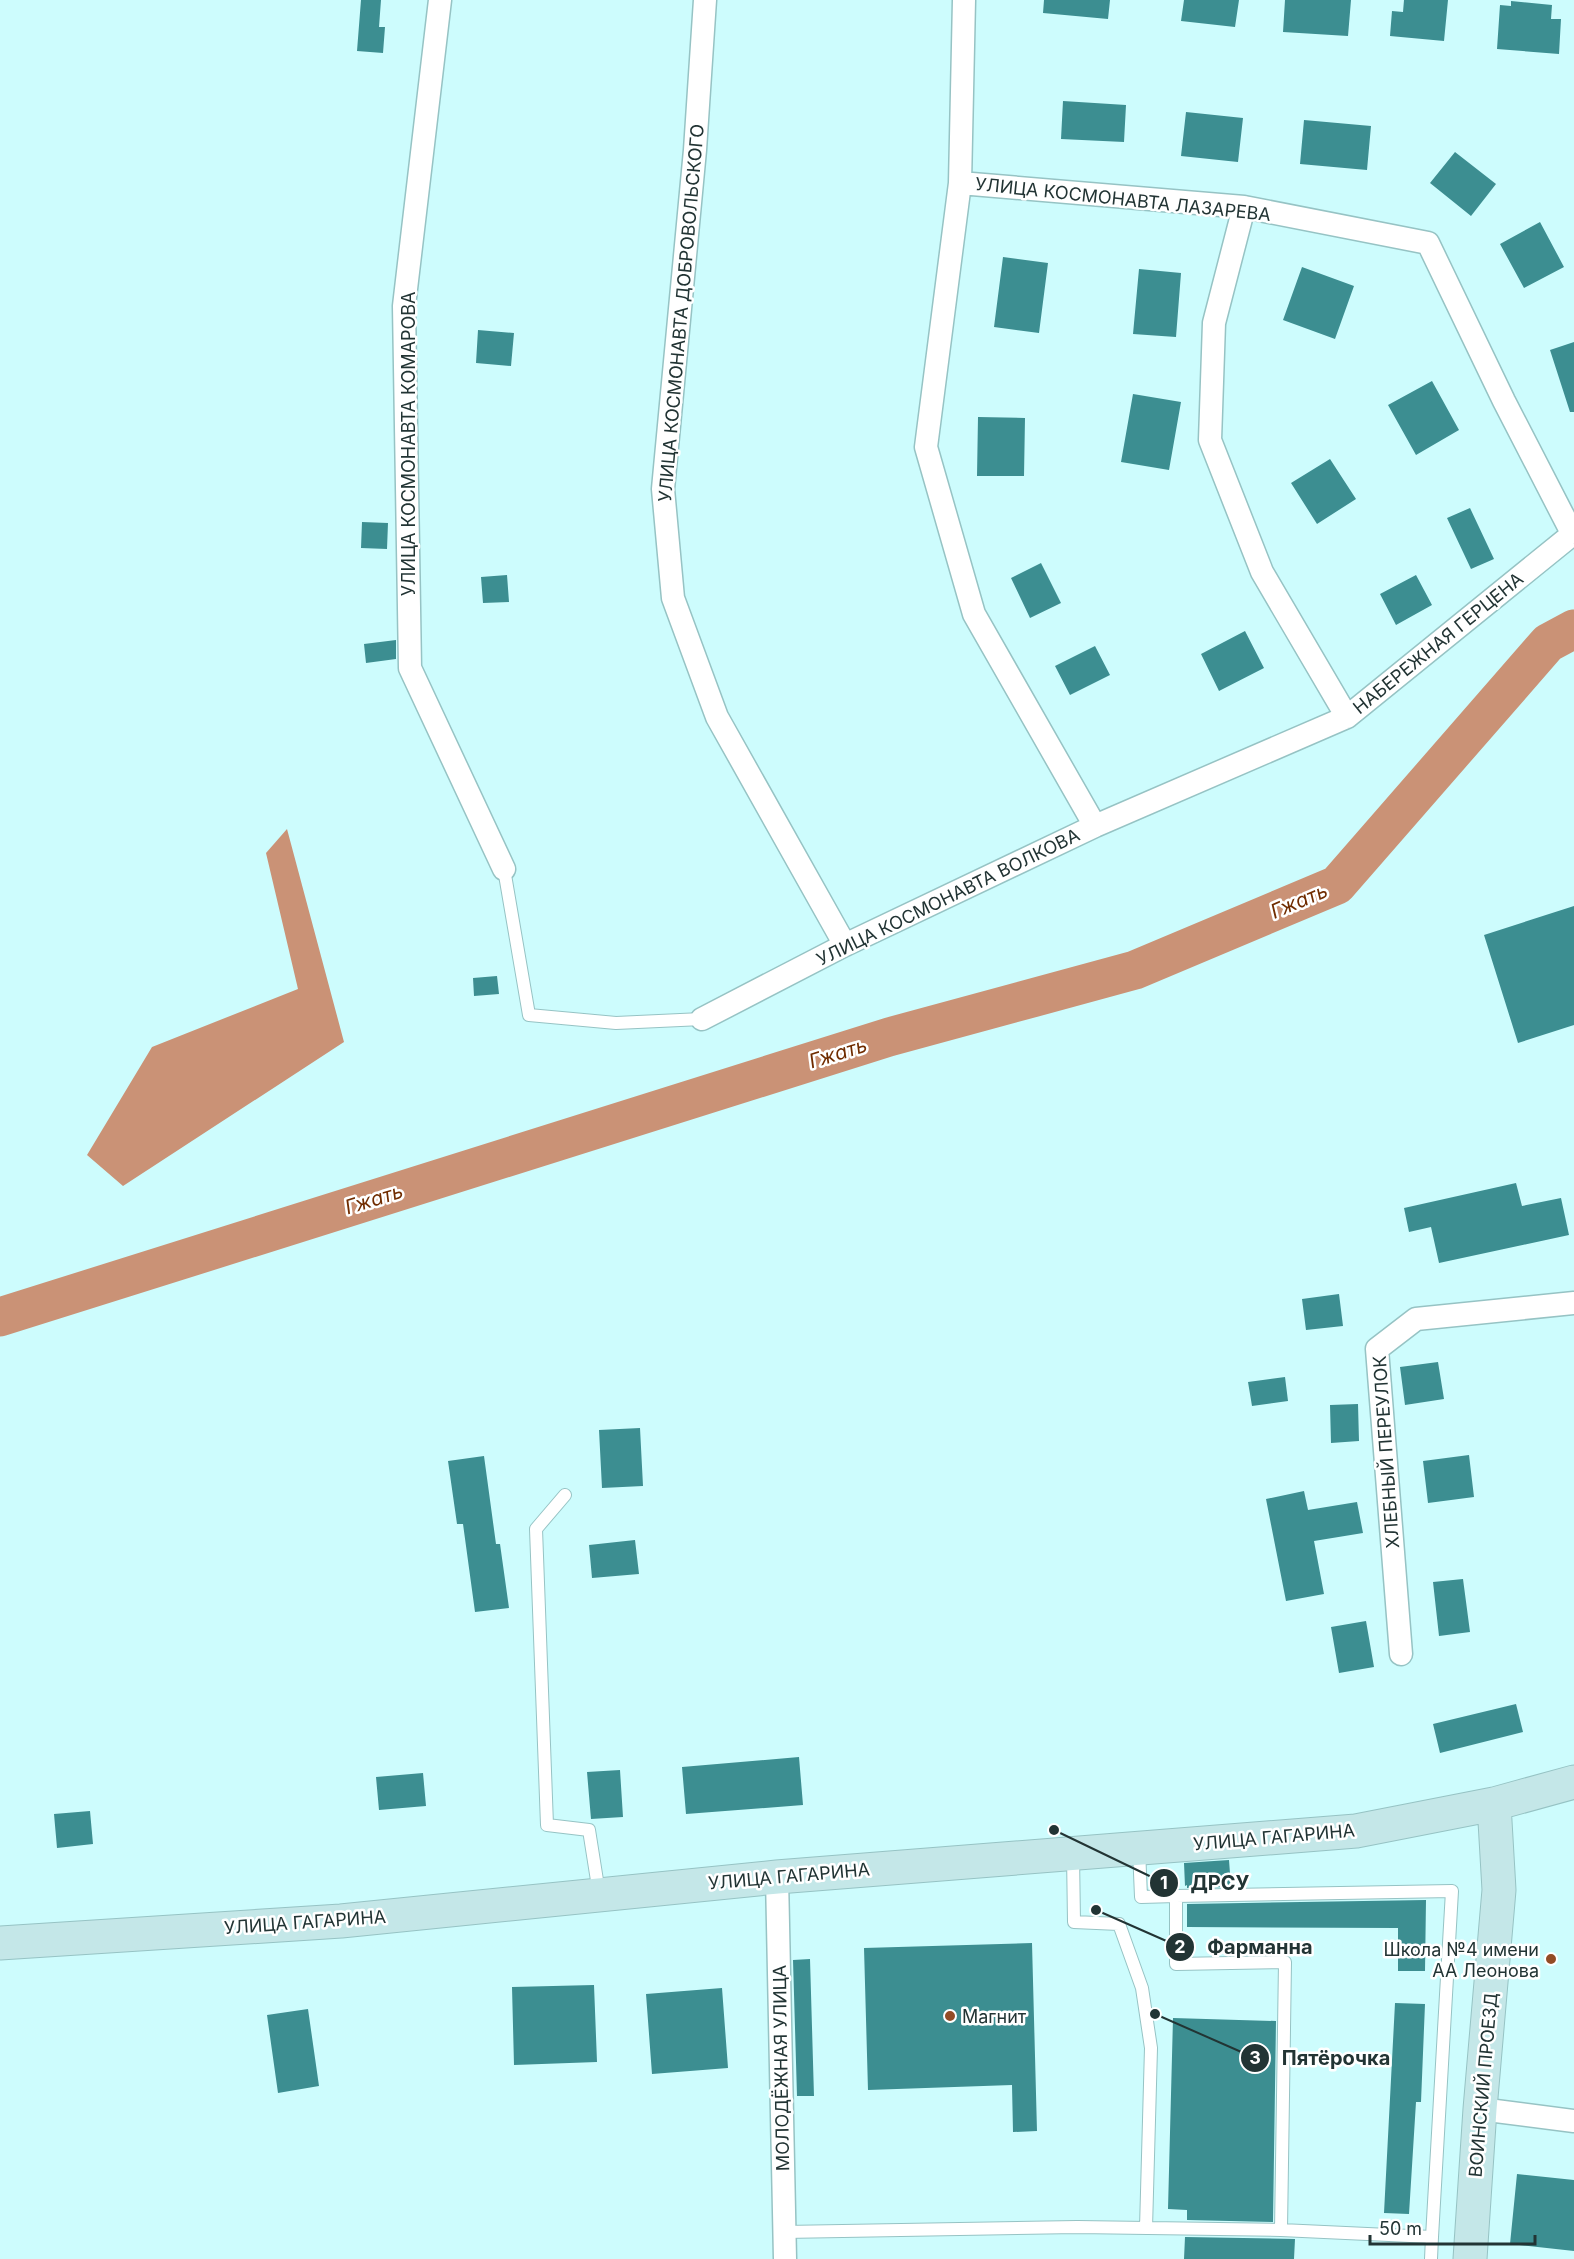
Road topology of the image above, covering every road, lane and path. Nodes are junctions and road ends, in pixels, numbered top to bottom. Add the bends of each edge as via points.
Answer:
1 (440, 0) edge
2 (705, 0) edge
3 (964, 0) edge
4 (960, 183) junction
5 (1244, 207) junction
6 (1573, 533) edge
7 (1347, 717) junction
8 (1095, 826) junction
9 (504, 869) joint
10 (845, 945) junction
11 (702, 1019) joint
12 (1574, 1302) edge
13 (566, 1495) dead end
14 (1401, 1654) dead end
15 (1574, 1782) edge
16 (1494, 1804) junction
17 (1139, 1848) junction
18 (1073, 1853) junction
19 (777, 1876) junction
20 (599, 1894) junction
21 (1176, 1896) junction
22 (0, 1943) edge
23 (1480, 2109) junction
24 (1574, 2121) edge
25 (1146, 2228) junction
26 (1281, 2230) junction
27 (784, 2232) junction
28 (1432, 2237) junction
29 (785, 2259) edge
30 (1431, 2259) edge
31 (1470, 2259) edge

1 - 9 street, УЛИЦА КОСМОНАВТА КОМАРОВА via 404,306 410,668
2 - 10 street, УЛИЦА КОСМОНАВТА ДОБРОВОЛЬСКОГО via 663,489 673,597 717,717
3 - 4 street, УЛИЦА КОСМОНАВТА ВОЛКОВА
4 - 5 street, УЛИЦА КОСМОНАВТА ЛАЗАРЕВА
4 - 8 street, УЛИЦА КОСМОНАВТА ВОЛКОВА via 926,447 974,614
5 - 6 street, УЛИЦА КОСМОНАВТА ЛАЗАРЕВА via 1428,243
5 - 7 street via 1214,323 1210,440 1262,572
6 - 7 street, НАБЕРЕЖНАЯ ГЕРЦЕНА
7 - 8 street, НАБЕРЕЖНАЯ ГЕРЦЕНА
8 - 10 street, УЛИЦА КОСМОНАВТА ВОЛКОВА
9 - 11 lane via 529,1015 616,1023
10 - 11 street, УЛИЦА КОСМОНАВТА ВОЛКОВА
12 - 14 street, ХЛЕБНЫЙ ПЕРЕУЛОК via 1416,1319 1377,1349
13 - 20 lane via 536,1529 547,1825 589,1830
15 - 16 main road, УЛИЦА ГАГАРИНА
16 - 17 main road, УЛИЦА ГАГАРИНА via 1356,1831
16 - 23 main road, ВОИНСКИЙ ПРОЕЗД via 1499,1890
17 - 18 main road, УЛИЦА ГАГАРИНА
17 - 21 lane via 1141,1897
18 - 19 main road, УЛИЦА ГАГАРИНА via 839,1877
18 - 25 lane via 1074,1922 1119,1924 1142,1988 1151,2048
19 - 20 main road, УЛИЦА ГАГАРИНА
19 - 27 street, МОЛОДЁЖНАЯ УЛИЦА
20 - 22 main road, УЛИЦА ГАГАРИНА via 341,1921
21 - 26 lane via 1176,1964 1285,1962
21 - 28 lane via 1452,1891
23 - 24 street
23 - 31 main road, ВОИНСКИЙ ПРОЕЗД
25 - 26 lane
25 - 27 lane
26 - 28 lane
27 - 29 street, МОЛОДЁЖНАЯ УЛИЦА
28 - 30 lane

